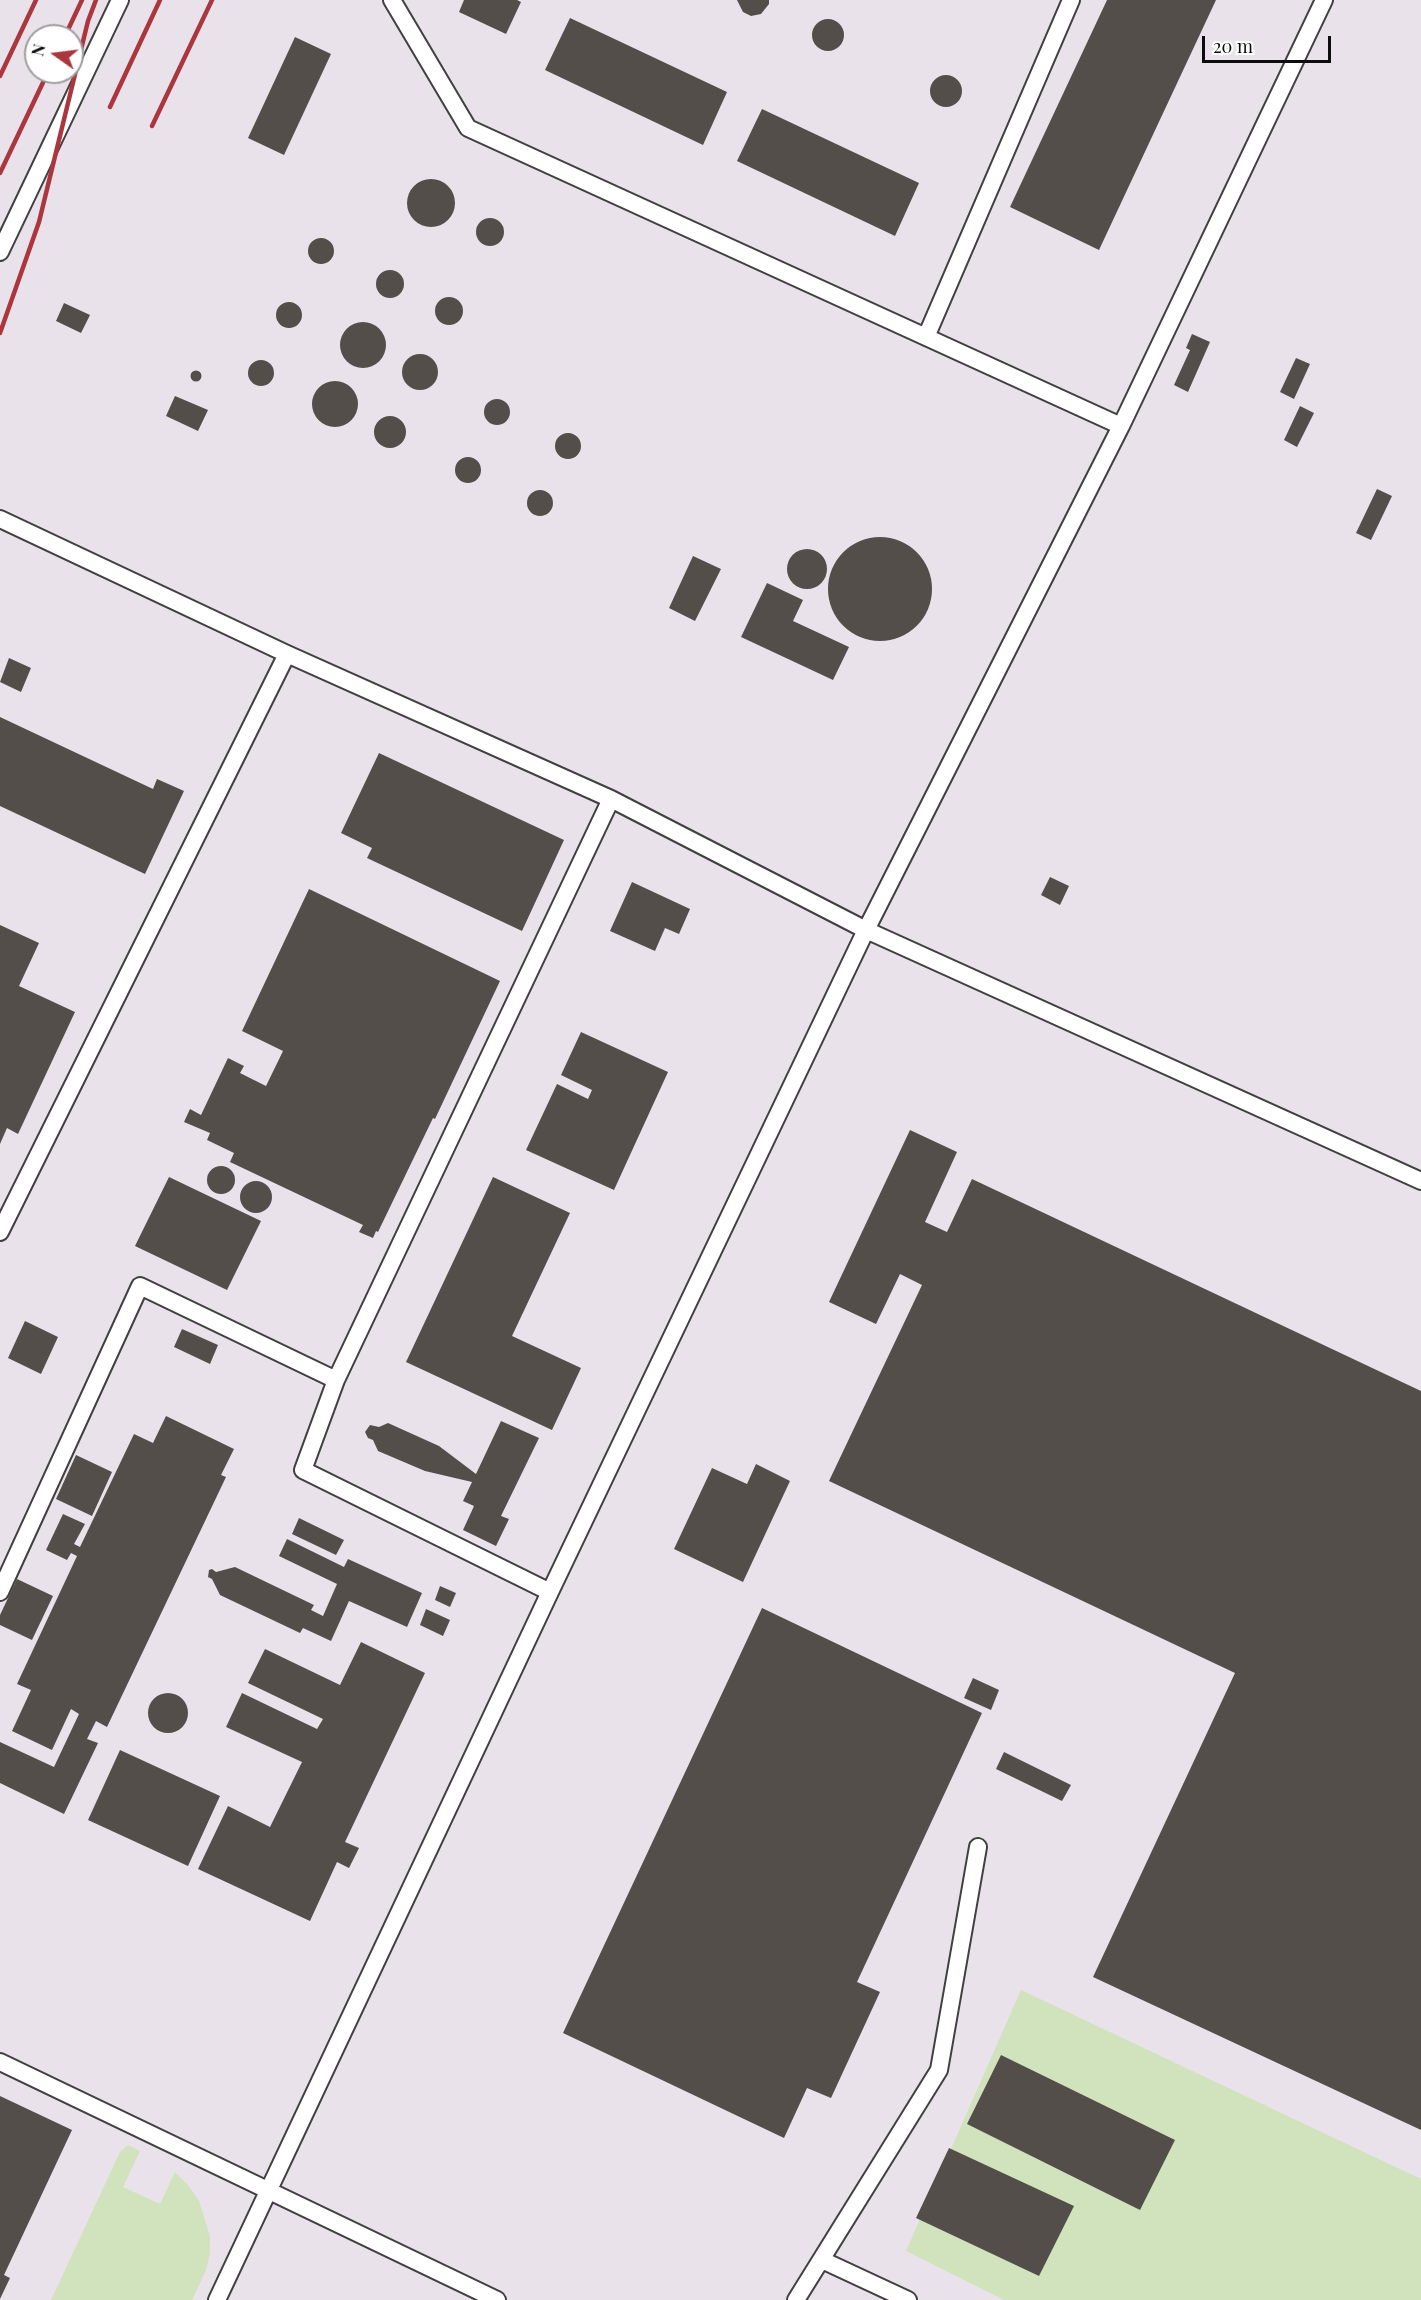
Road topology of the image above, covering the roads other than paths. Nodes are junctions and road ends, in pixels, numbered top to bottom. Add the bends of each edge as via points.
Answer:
1 (120, 0) edge
2 (392, 0) edge
3 (1071, 0) edge
4 (1324, 0) edge
5 (0, 252) edge
6 (926, 337) junction
7 (1121, 426) junction
8 (0, 519) edge
9 (287, 654) junction
10 (611, 799) junction
11 (866, 930) junction
12 (1421, 1181) edge
13 (0, 1232) edge
14 (336, 1380) junction
15 (0, 1592) edge
16 (550, 1592) junction
17 (978, 1847) dead end
18 (0, 2062) edge
19 (268, 2191) junction
20 (822, 2260) junction
21 (217, 2300) edge
22 (497, 2300) edge
23 (796, 2300) edge
24 (908, 2300) edge

1 - 5 lane
2 - 6 lane via 468,128
3 - 6 lane
4 - 7 lane
6 - 7 lane
7 - 11 lane
8 - 9 lane
9 - 10 lane
9 - 13 lane
10 - 11 lane
10 - 14 lane
11 - 12 lane
11 - 16 lane
14 - 15 lane via 140,1286
14 - 16 lane via 303,1470
16 - 19 lane
17 - 20 lane via 939,2070
18 - 19 lane
19 - 21 lane
19 - 22 lane
20 - 23 lane
20 - 24 lane

